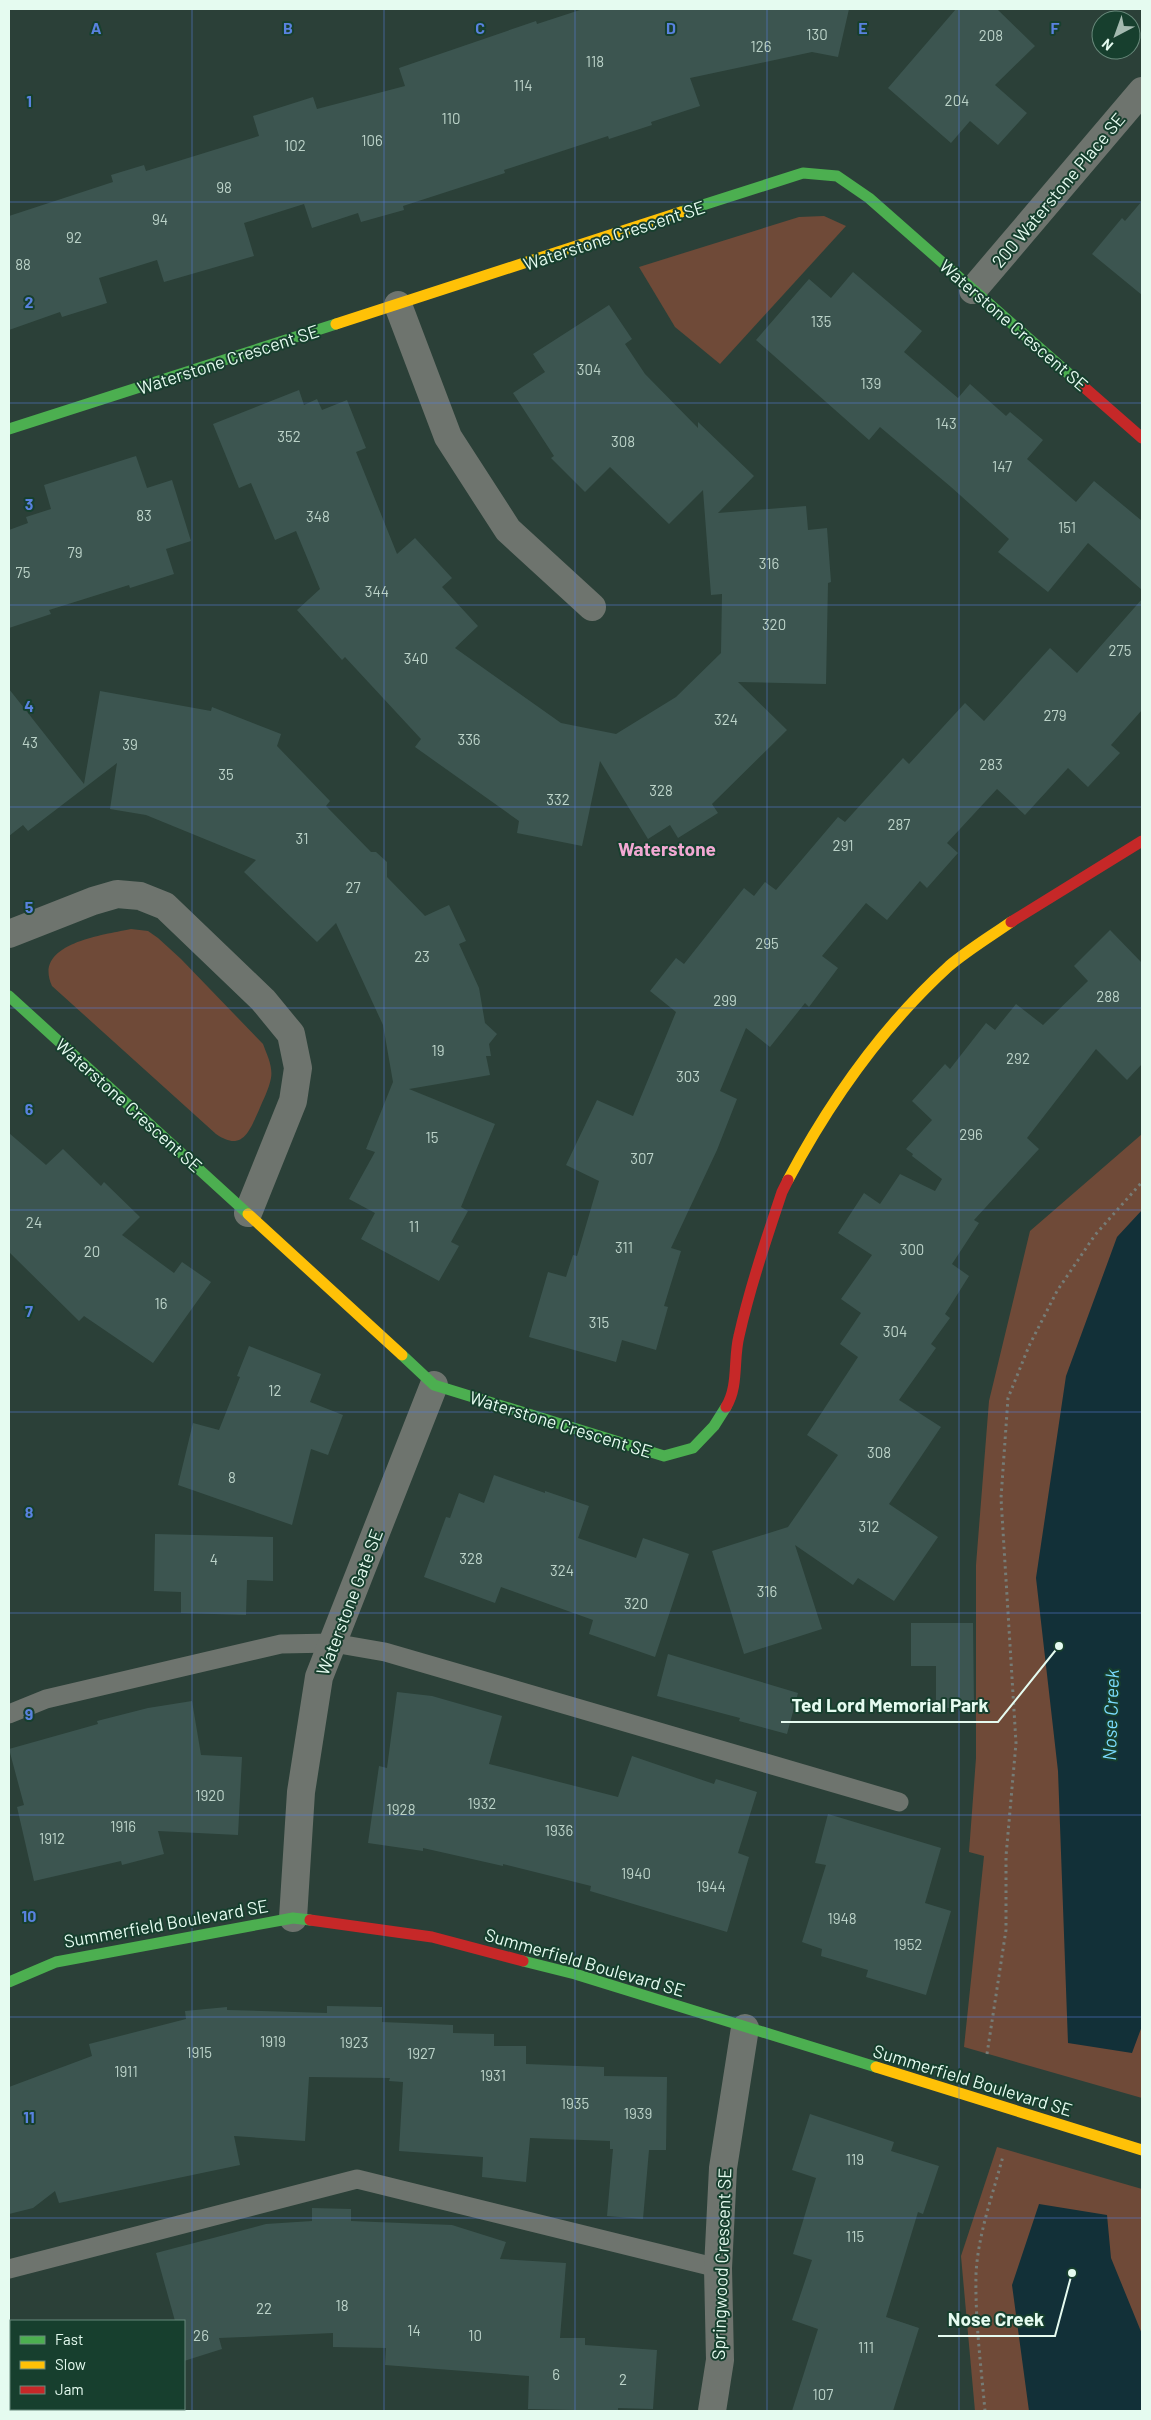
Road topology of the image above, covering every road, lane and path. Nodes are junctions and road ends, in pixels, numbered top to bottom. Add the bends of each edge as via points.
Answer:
1 (1142, 90) edge
2 (973, 290) junction
3 (398, 305) junction
4 (9, 429) edge
5 (1142, 438) edge
6 (592, 607) dead end
7 (1142, 841) edge
8 (9, 934) edge
9 (9, 996) edge
10 (1142, 1182) edge
11 (248, 1213) junction
12 (434, 1385) junction
13 (333, 1643) junction
14 (9, 1714) edge
15 (899, 1802) dead end
16 (293, 1918) junction
17 (9, 1982) edge
18 (745, 2028) junction
19 (987, 2054) dead end
20 (1142, 2150) edge
21 (1003, 2156) dead end
22 (718, 2268) junction
23 (9, 2269) edge
24 (712, 2411) edge
25 (985, 2411) edge

1 - 2 street, 200 Waterstone Place SE
2 - 3 street, Waterstone Crescent SE via 869,198 837,176 803,173
2 - 5 street, Waterstone Crescent SE
3 - 4 street, Waterstone Crescent SE
3 - 6 street via 448,437 473,476 508,530
7 - 12 street, Waterstone Crescent SE via 1024,912 951,965 907,1008 854,1072 812,1135 782,1192 753,1277 738,1339 732,1397 714,1426 693,1448 664,1456
8 - 11 street via 117,894 140,896 165,906 263,1000 291,1034 298,1068 293,1101
9 - 11 street, Waterstone Crescent SE
10 - 19 path via 1095,1235 1057,1291 1029,1346 1008,1398 1001,1498 1016,1743 1006,1856 1006,1930
11 - 12 street, Waterstone Crescent SE
12 - 13 street, Waterstone Gate SE
13 - 14 lane via 281,1644 46,1699
13 - 15 lane via 385,1652
13 - 16 street, Waterstone Gate SE via 319,1677 301,1792
16 - 17 street, Summerfield Boulevard SE via 56,1962
16 - 18 street, Summerfield Boulevard SE via 432,1937 574,1974
18 - 20 street, Summerfield Boulevard SE
18 - 22 street, Springwood Crescent SE via 723,2168
21 - 25 path via 982,2236 976,2274 978,2345
22 - 23 lane via 357,2179
22 - 24 street, Springwood Crescent SE via 720,2360

